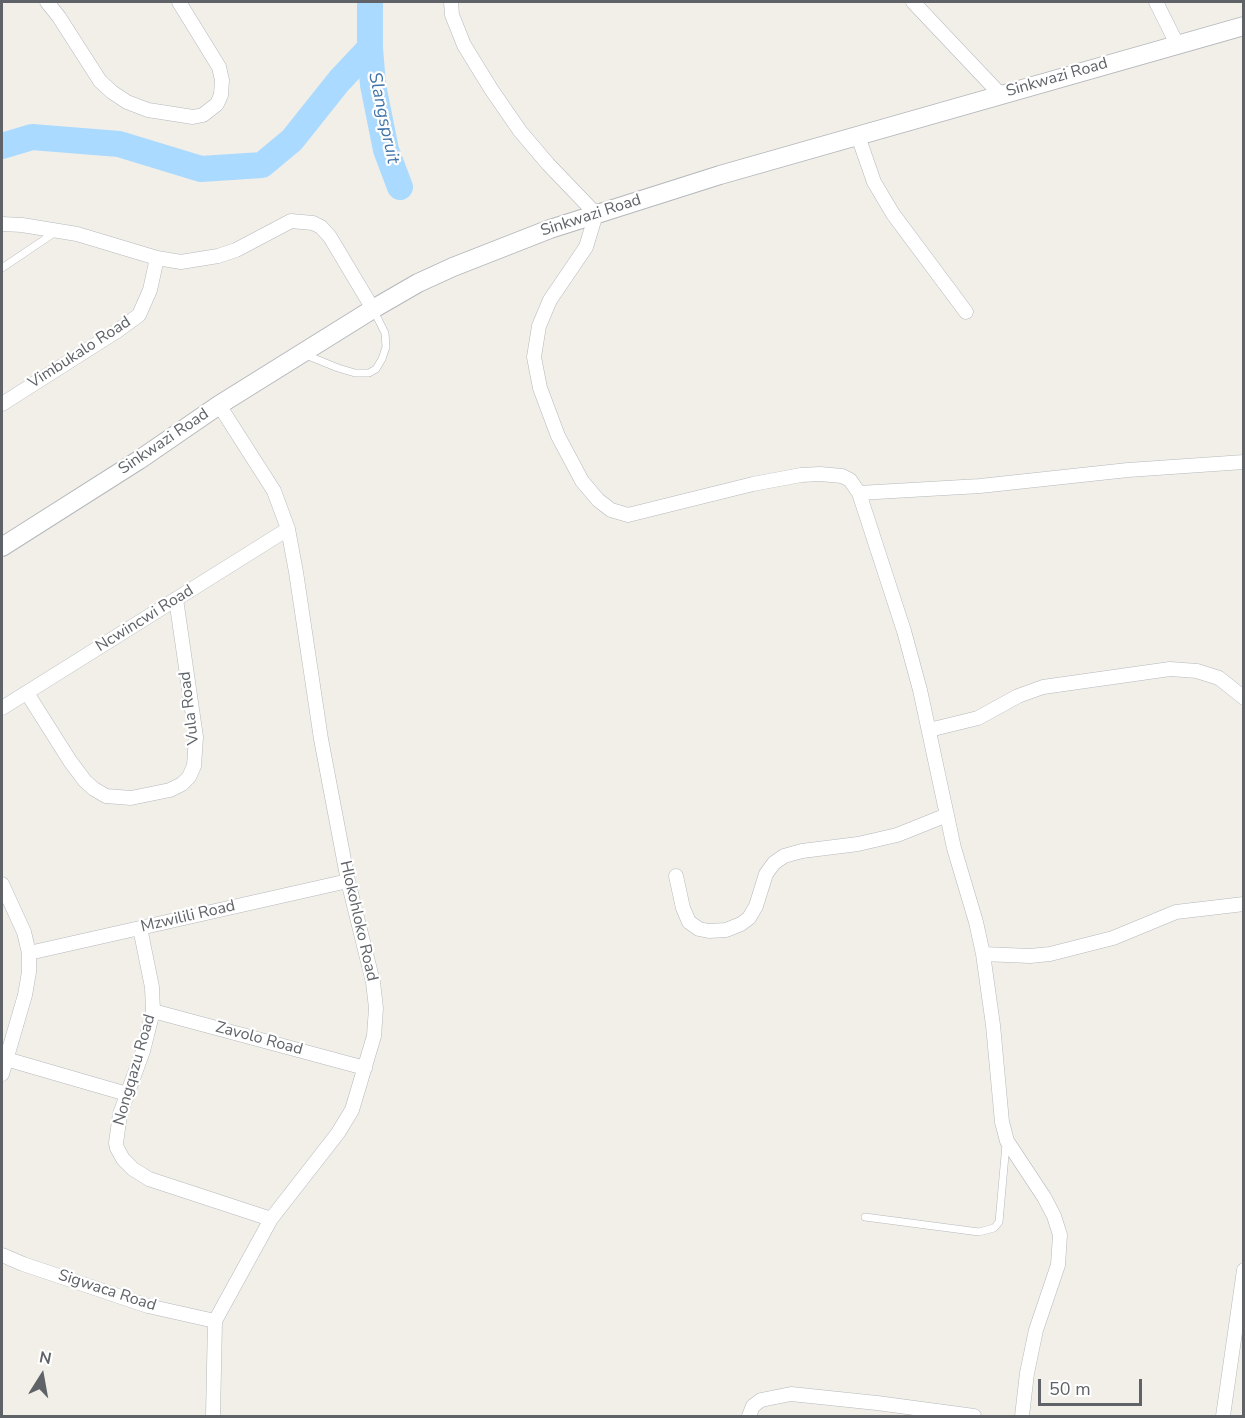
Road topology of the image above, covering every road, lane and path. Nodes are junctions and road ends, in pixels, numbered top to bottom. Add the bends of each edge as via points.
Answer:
1 (46, 2) edge
2 (179, 2) edge
3 (451, 2) edge
4 (913, 2) edge
5 (1156, 2) edge
6 (1244, 26) edge
7 (1177, 44) junction
8 (1000, 94) junction
9 (858, 136) junction
10 (596, 214) junction
11 (2, 224) edge
12 (57, 231) junction
13 (157, 258) junction
14 (2, 268) edge
15 (373, 309) junction
16 (966, 312) dead end
17 (304, 354) junction
18 (2, 404) edge
19 (219, 405) junction
20 (1244, 462) edge
21 (858, 493) junction
22 (288, 529) junction
23 (2, 547) edge
24 (176, 599) junction
25 (27, 693) junction
26 (1244, 698) edge
27 (2, 708) edge
28 (929, 730) junction
29 (947, 815) junction
30 (676, 876) dead end
31 (348, 881) junction
32 (2, 884) edge
33 (1244, 904) edge
34 (140, 928) junction
35 (29, 953) junction
36 (983, 954) junction
37 (153, 1011) junction
38 (3, 1064) edge
39 (365, 1068) junction
40 (127, 1094) junction
41 (1007, 1141) junction
42 (865, 1217) dead end
43 (271, 1219) junction
44 (2, 1254) edge
45 (1244, 1270) edge
46 (215, 1321) junction
47 (889, 1411) edge
48 (213, 1416) edge
49 (749, 1416) edge
50 (974, 1416) edge
51 (1022, 1416) edge
52 (1223, 1416) edge

1 - 2 street via 100,81 112,92 148,110 179,116 202,115 217,104 222,80 219,67
3 - 10 street via 464,45 520,132
4 - 8 street
5 - 7 street
6 - 7 street, Sinkwazi Road
7 - 8 street, Sinkwazi Road
8 - 9 street, Sinkwazi Road
9 - 10 street, Sinkwazi Road
9 - 16 street via 874,182 893,214
10 - 15 street, Sinkwazi Road via 453,267
10 - 21 street via 586,247 550,300 539,326 534,357 540,388 558,436 582,481 598,500 611,510 628,515 753,484 820,474 842,476 850,480
11 - 12 street
12 - 13 street
12 - 14 lane
13 - 15 street via 182,262 207,258 236,250 291,221 313,223 330,237
13 - 18 street, Vimbukalo Road via 139,315
15 - 17 street, Sinkwazi Road
15 - 17 lane via 385,333 386,347 376,369 355,373
17 - 19 street, Sinkwazi Road
19 - 22 street, Hlokohloko Road via 274,491
19 - 23 street, Sinkwazi Road
20 - 21 street
21 - 28 street via 904,631
22 - 24 street, Ncwincwi Road
22 - 31 street, Hlokohloko Road
24 - 25 street, Ncwincwi Road
24 - 25 street, Vula Road via 196,737 194,766 182,784 131,798 106,796 94,789 70,761
25 - 27 street, Ncwincwi Road
26 - 28 street via 1219,678 1170,669 1043,687 978,718
28 - 29 street
29 - 30 street via 897,835 784,856 766,874 749,918 726,930 699,929 689,922
29 - 36 street
31 - 34 street, Mzwilili Road
31 - 39 street, Hlokohloko Road via 376,1008 374,1036
32 - 35 street
33 - 36 street via 1176,912 1113,938 1050,954
34 - 35 street, Mzwilili Road
34 - 37 street, Nongqazu Road
35 - 38 street via 25,995
36 - 41 street
37 - 39 street, Zavolo Road
37 - 40 street, Nongqazu Road
38 - 40 street
39 - 43 street, Hlokohloko Road via 347,1120
40 - 43 street, Nongqazu Road via 116,1143 133,1169 149,1179
41 - 42 lane via 999,1221 994,1228 979,1232
41 - 51 street via 1044,1197 1060,1235 1058,1265 1036,1330
43 - 46 street, Hlokohloko Road
44 - 46 street, Sigwaca Road via 148,1306
45 - 52 street
46 - 48 street, Hlokohloko Road
47 - 49 street via 791,1394 760,1400
47 - 50 street

